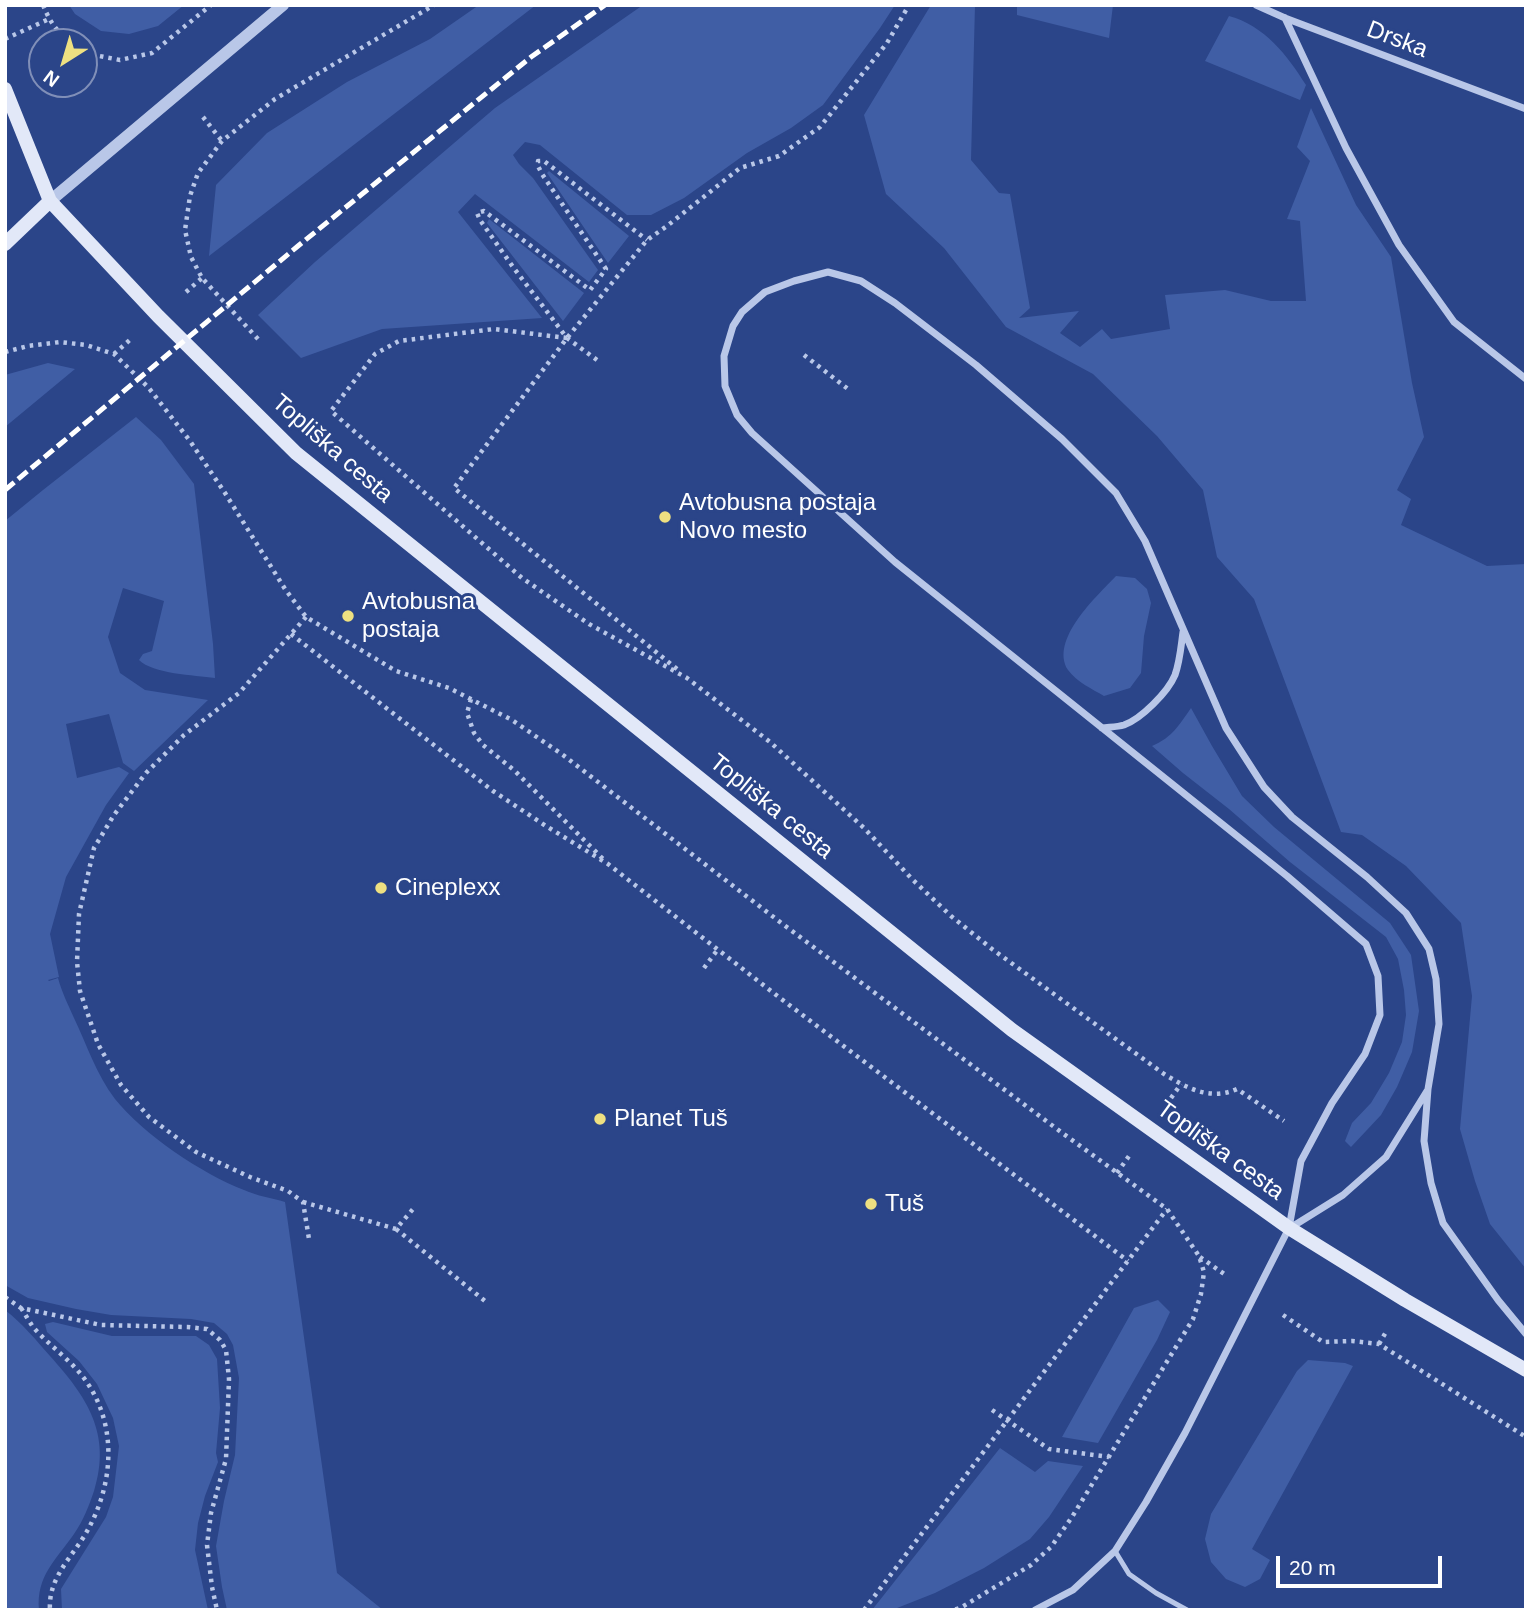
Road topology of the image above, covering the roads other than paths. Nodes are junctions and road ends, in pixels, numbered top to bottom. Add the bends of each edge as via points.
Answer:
1 (283, 5) edge
2 (1256, 5) edge
3 (1285, 18) junction
4 (5, 89) edge
5 (1526, 108) edge
6 (50, 201) junction
7 (5, 244) edge
8 (1526, 379) edge
9 (1183, 630) junction
10 (1102, 728) junction
11 (1428, 1089) junction
12 (1289, 1228) junction
13 (1526, 1334) edge
14 (1526, 1370) edge
15 (1115, 1551) junction
16 (1035, 1610) edge
17 (1187, 1610) edge

1 - 6 street
2 - 3 street, Drska
3 - 5 street, Drska
3 - 8 street via 1346,148 1399,245 1454,322
4 - 6 main road
6 - 7 main road
6 - 12 main road, Topliška cesta via 296,453 1012,1030
9 - 10 street via 1174,678 1156,701 1124,725
9 - 10 street via 1146,541 1116,494 1005,389 895,303 861,281 828,272 765,292 742,312 724,356 725,387 737,415 752,433 895,562
9 - 11 street via 1226,728 1264,787 1292,817 1406,912 1429,950 1439,1024
10 - 12 street via 1287,876 1366,944 1370,954 1378,976 1380,1015 1365,1054 1301,1161
11 - 12 street via 1386,1157 1343,1195
11 - 13 street via 1424,1141 1443,1223
12 - 14 main road, Topliška cesta
12 - 15 street via 1185,1433
15 - 16 street via 1073,1590
15 - 17 lane via 1129,1574

